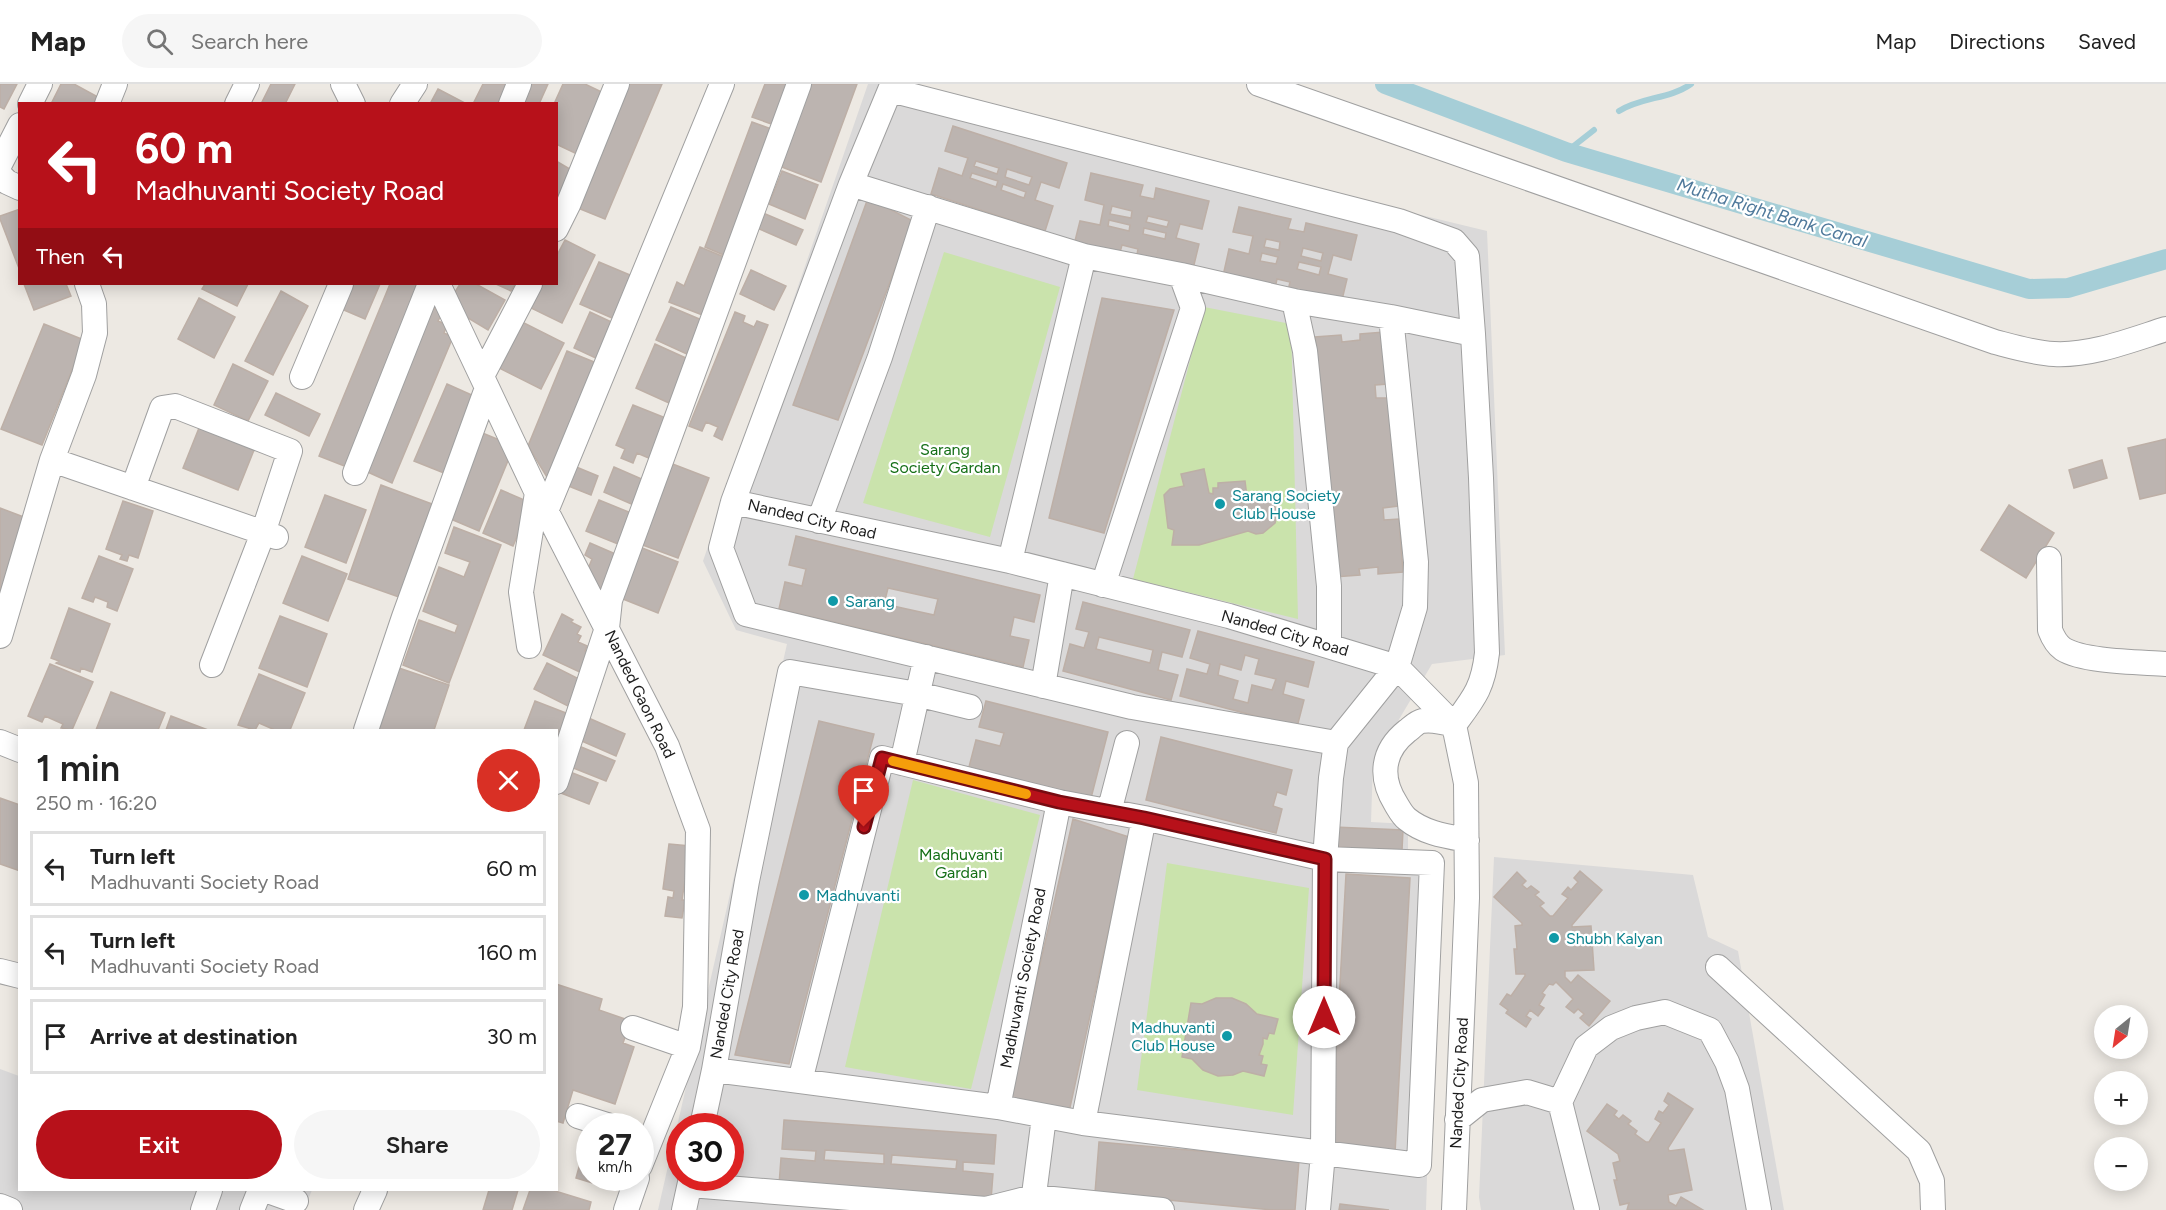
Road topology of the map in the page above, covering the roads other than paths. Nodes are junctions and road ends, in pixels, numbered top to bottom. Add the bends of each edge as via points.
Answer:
1 (40, 84) edge
2 (115, 84) edge
3 (247, 84) edge
4 (343, 84) edge
5 (415, 84) edge
6 (519, 84) edge
7 (617, 84) edge
8 (722, 84) edge
9 (799, 84) edge
10 (1259, 84) edge
11 (31, 102) edge
12 (108, 102) edge
13 (238, 102) edge
14 (352, 102) edge
15 (403, 102) edge
16 (512, 102) edge
17 (18, 129) edge
18 (0, 164) edge
19 (0, 175) edge
20 (851, 184) junction
21 (18, 187) edge
22 (928, 207) junction
23 (558, 225) edge
24 (1084, 256) junction
25 (1181, 274) junction
26 (87, 285) edge
27 (341, 285) edge
28 (430, 285) edge
29 (438, 285) edge
30 (530, 285) edge
31 (1294, 301) junction
32 (1391, 317) junction
33 (2166, 329) edge
34 (1473, 334) junction
35 (302, 377) dead end
36 (485, 382) junction
37 (52, 460) junction
38 (355, 473) dead end
39 (134, 488) junction
40 (542, 502) junction
41 (734, 502) junction
42 (819, 521) junction
43 (269, 535) junction
44 (2049, 559) dead end
45 (1010, 561) junction
46 (1062, 574) junction
47 (1103, 585) junction
48 (607, 628) junction
49 (0, 636) edge
50 (1329, 645) junction
51 (529, 646) dead end
52 (926, 657) junction
53 (2166, 664) edge
54 (212, 665) dead end
55 (1397, 667) junction
56 (1043, 686) junction
57 (917, 694) junction
58 (970, 707) dead end
59 (1454, 724) junction
60 (366, 729) edge
61 (0, 742) edge
62 (1127, 743) dead end
63 (1336, 743) junction
64 (18, 749) edge
65 (902, 763) junction
66 (558, 776) edge
67 (1059, 802) junction
68 (1109, 812) junction
69 (1144, 818) junction
70 (1467, 840) junction
71 (1325, 859) junction
72 (1719, 967) dead end
73 (0, 971) edge
74 (18, 976) edge
75 (633, 1028) dead end
76 (688, 1047) junction
77 (714, 1070) junction
78 (800, 1081) junction
79 (1560, 1102) junction
80 (998, 1107) junction
81 (705, 1113) edge
82 (1044, 1117) junction
83 (1457, 1120) junction
84 (654, 1121) edge
85 (1083, 1124) junction
86 (1323, 1153) junction
87 (744, 1186) edge
88 (210, 1191) edge
89 (260, 1191) edge
90 (268, 1191) edge
91 (375, 1191) edge
92 (633, 1191) edge
93 (688, 1191) edge
94 (296, 1201) dead end
95 (1033, 1204) edge
96 (0, 1206) edge
97 (10, 1210) edge
98 (203, 1210) edge
99 (252, 1210) edge
100 (366, 1210) edge
101 (626, 1210) edge
102 (684, 1210) edge
103 (1162, 1210) edge
104 (1318, 1210) edge
105 (1454, 1210) edge
106 (1587, 1210) edge
107 (1759, 1210) edge
108 (1933, 1210) edge

1 - 11 street
2 - 12 street
3 - 13 street
4 - 14 street
5 - 15 street
6 - 16 street
7 - 23 street
8 - 40 street
9 - 48 street via 610,600
10 - 33 street via 1995,342 2056,354 2091,350
17 - 18 street
19 - 21 street
20 - 22 street
20 - 34 street via 891,90 1399,221 1454,241 1467,256
20 - 41 street
22 - 24 street
22 - 42 street via 880,357
24 - 25 street
24 - 45 street
25 - 31 street
25 - 47 street via 1193,308
26 - 37 street via 94,304 95,333 84,375
27 - 35 street
28 - 38 street
29 - 36 street, Nanded Gaon Road
30 - 36 street
31 - 32 street
31 - 50 street via 1305,351 1329,586
32 - 34 street
32 - 55 street via 1416,562 1415,607
34 - 59 street via 1485,675 1478,693
36 - 40 street, Nanded Gaon Road
36 - 60 street
37 - 39 street
37 - 49 street
39 - 43 street
39 - 43 street via 162,408 175,406 290,451
40 - 48 street, Nanded Gaon Road
40 - 51 street via 520,592
41 - 42 street, Nanded City Road
41 - 52 street, Nanded City Road via 721,548 746,614
42 - 45 street, Nanded City Road
43 - 54 street
44 - 53 street via 2050,630 2061,648 2091,657
45 - 46 street, Nanded City Road
46 - 47 street, Nanded City Road
46 - 56 street
47 - 50 street, Nanded City Road
48 - 66 street
48 - 76 street, Nanded Gaon Road via 668,746 699,830 695,1007
50 - 55 street, Nanded City Road
52 - 56 street
52 - 57 street
55 - 59 street, Nanded City Road
55 - 63 street
56 - 63 street via 1132,707
57 - 58 street
57 - 65 street
57 - 77 street, Nanded City Road via 790,672 747,881
59 - 70 street, Nanded City Road via 1466,783
59 - 70 street via 1420,721 1409,729 1388,753 1385,775 1389,793 1405,818 1427,832
61 - 64 street
62 - 68 street
63 - 71 street
65 - 67 street
65 - 78 street via 882,758
67 - 68 street
67 - 80 street, Madhuvanti Society Road
68 - 69 street
69 - 71 street
69 - 85 street
70 - 83 street, Nanded City Road
71 - 86 street
71 - 86 street via 1432,863 1419,1165
72 - 108 street via 1919,1151 1932,1181
73 - 74 street
75 - 76 street
76 - 84 street, Nanded Gaon Road
77 - 78 street
77 - 81 street, Nanded City Road
78 - 80 street
79 - 83 street via 1527,1092 1482,1100
79 - 106 street
79 - 107 street via 1586,1047 1611,1028 1665,1012 1710,1030 1737,1089
80 - 82 street
82 - 85 street
82 - 95 street
83 - 105 street, Nanded City Road
85 - 86 street
86 - 104 street
87 - 95 street via 986,1209
88 - 98 street
89 - 99 street
90 - 94 street
91 - 100 street
92 - 101 street
93 - 102 street
95 - 103 street
96 - 97 street

